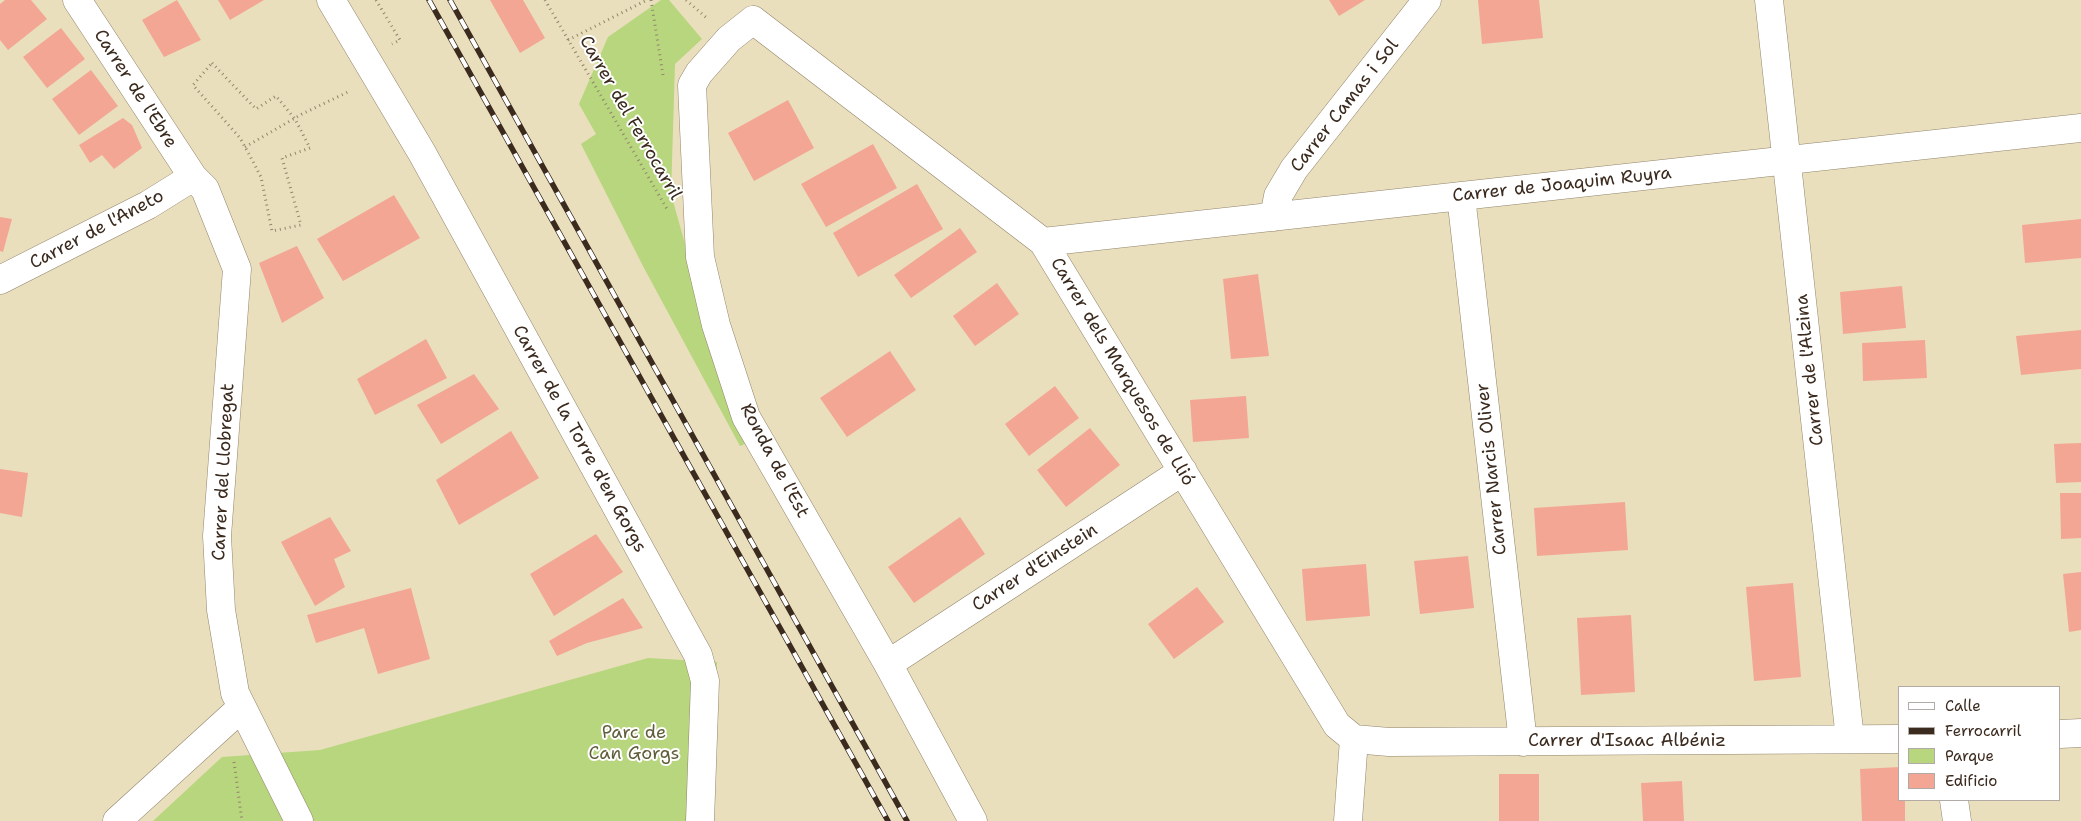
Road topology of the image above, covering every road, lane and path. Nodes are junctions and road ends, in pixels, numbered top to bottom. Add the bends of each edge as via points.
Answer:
1 (77, 0) edge
2 (331, 0) edge
3 (376, 0) edge
4 (545, 0) edge
5 (647, 0) edge
6 (686, 0) edge
7 (1427, 0) edge
8 (1769, 0) edge
9 (753, 10) edge
10 (711, 22) dead end
11 (568, 40) junction
12 (384, 48) dead end
13 (368, 82) junction
14 (295, 118) junction
15 (2081, 128) edge
16 (245, 148) junction
17 (1787, 160) junction
18 (192, 177) junction
19 (1461, 196) junction
20 (672, 217) dead end
21 (1274, 217) junction
22 (1043, 242) junction
23 (0, 280) edge
24 (1182, 471) junction
25 (888, 664) junction
26 (241, 708) junction
27 (2081, 733) edge
28 (2061, 734) edge
29 (1354, 739) junction
30 (1850, 739) junction
31 (1898, 739) edge
32 (1523, 742) junction
33 (233, 755) dead end
34 (1954, 801) edge
35 (117, 821) edge
36 (242, 821) edge
37 (299, 821) edge
38 (700, 821) edge
39 (973, 821) edge
40 (1348, 821) edge
41 (1957, 821) edge

1 - 18 street, Carrer de l'Ebre
2 - 13 street, Carrer de la Torre d'en Gorgs
3 - 12 path via 400,40
4 - 11 path, Carrer del Ferrocarril
5 - 11 path
6 - 10 path
7 - 21 street, Carrer Camas i Sol via 1294,169 1278,196
8 - 17 street, Carrer de l'Alzina
9 - 22 street, Carrer dels Marquesos de Llió
9 - 25 street, Ronda de l'Est via 699,73 692,86 700,257 716,325 746,417
11 - 20 path, Carrer del Ferrocarril
13 - 14 path
13 - 38 street, Carrer de la Torre d'en Gorgs via 422,153 698,655 705,681
14 - 16 path
14 - 16 path via 276,96 256,109 212,63 193,85 240,138
14 - 16 path via 310,148 282,158 301,225 272,231 261,177
15 - 17 street, Carrer de Joaquim Ruyra
17 - 19 street, Carrer de Joaquim Ruyra
17 - 30 street, Carrer de l'Alzina
18 - 23 street, Carrer de l'Aneto via 148,205
18 - 26 street, Carrer del Llobregat via 205,189 237,269 217,536 221,610 235,693
19 - 21 street, Carrer de Joaquim Ruyra
19 - 32 street, Carrer Narcis Oliver
21 - 22 street, Carrer de Joaquim Ruyra
22 - 24 street, Carrer dels Marquesos de Llió
24 - 25 street, Carrer d'Einstein
24 - 29 street, Carrer dels Marquesos de Llió via 1337,725
25 - 39 street, Ronda de l'Est
26 - 35 street
26 - 37 street, Carrer del Llobregat
27 - 28 street
29 - 32 street, Carrer d'Isaac Albéniz
29 - 40 street
30 - 31 street, Carrer d'Isaac Albéniz
30 - 32 street, Carrer d'Isaac Albéniz
33 - 36 path
34 - 41 street

